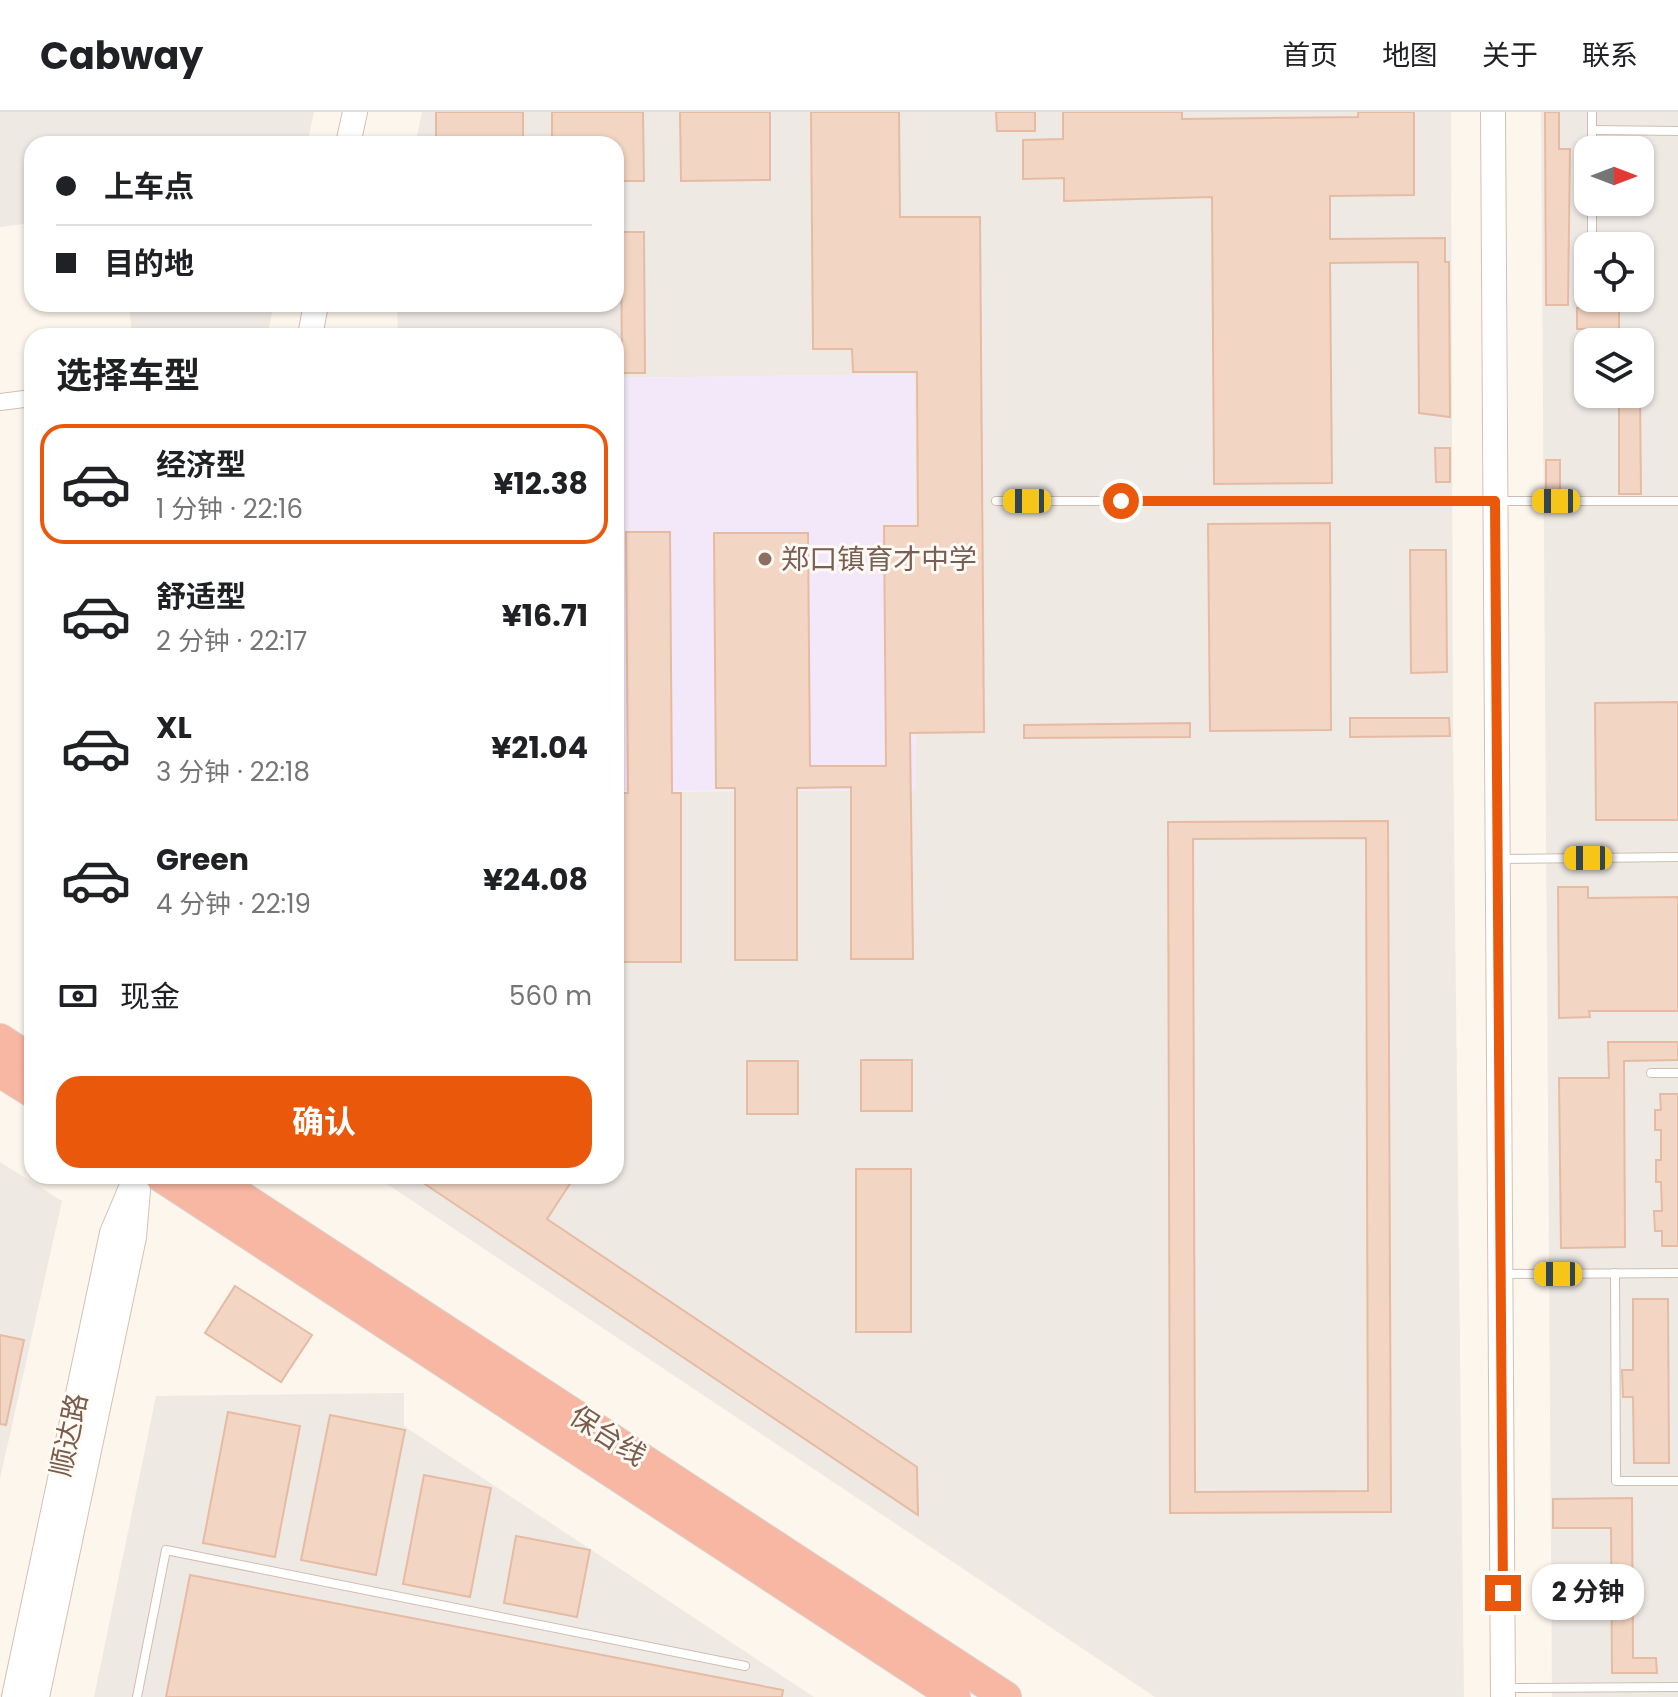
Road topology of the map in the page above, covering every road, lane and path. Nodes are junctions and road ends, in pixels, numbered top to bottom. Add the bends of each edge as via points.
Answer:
1 (355, 112) edge
2 (1493, 112) edge
3 (1592, 112) edge
4 (1592, 130) junction
5 (1678, 131) edge
6 (350, 136) edge
7 (1592, 136) edge
8 (24, 399) edge
9 (0, 402) edge
10 (996, 501) dead end
11 (1495, 501) junction
12 (1678, 501) edge
13 (1678, 857) edge
14 (1498, 859) junction
15 (0, 1039) edge
16 (24, 1055) edge
17 (0, 1072) edge
18 (1651, 1073) dead end
19 (1678, 1073) edge
20 (24, 1087) edge
21 (134, 1184) edge
22 (137, 1184) edge
23 (172, 1184) edge
24 (222, 1184) edge
25 (1615, 1273) junction
26 (1678, 1273) edge
27 (1501, 1274) junction
28 (1678, 1481) edge
29 (745, 1666) dead end
30 (1678, 1687) edge
31 (1503, 1693) edge
32 (14, 1697) edge
33 (37, 1697) edge
34 (137, 1697) edge
35 (955, 1697) edge
36 (1006, 1697) edge

1 - 6 street
2 - 11 street
3 - 4 lane
4 - 5 lane
4 - 7 lane
8 - 9 street
10 - 11 lane
11 - 12 lane
11 - 14 street
13 - 14 lane
14 - 27 street
15 - 16 highway
17 - 20 highway
18 - 19 lane
21 - 32 street, 顺达路 via 112,1233
22 - 33 street, 顺达路 via 134,1237
23 - 35 highway, 保台线
24 - 36 highway, 保台线
25 - 26 lane
25 - 27 lane
25 - 28 lane via 1616,1481
27 - 31 street
29 - 34 lane via 166,1550
30 - 31 lane

